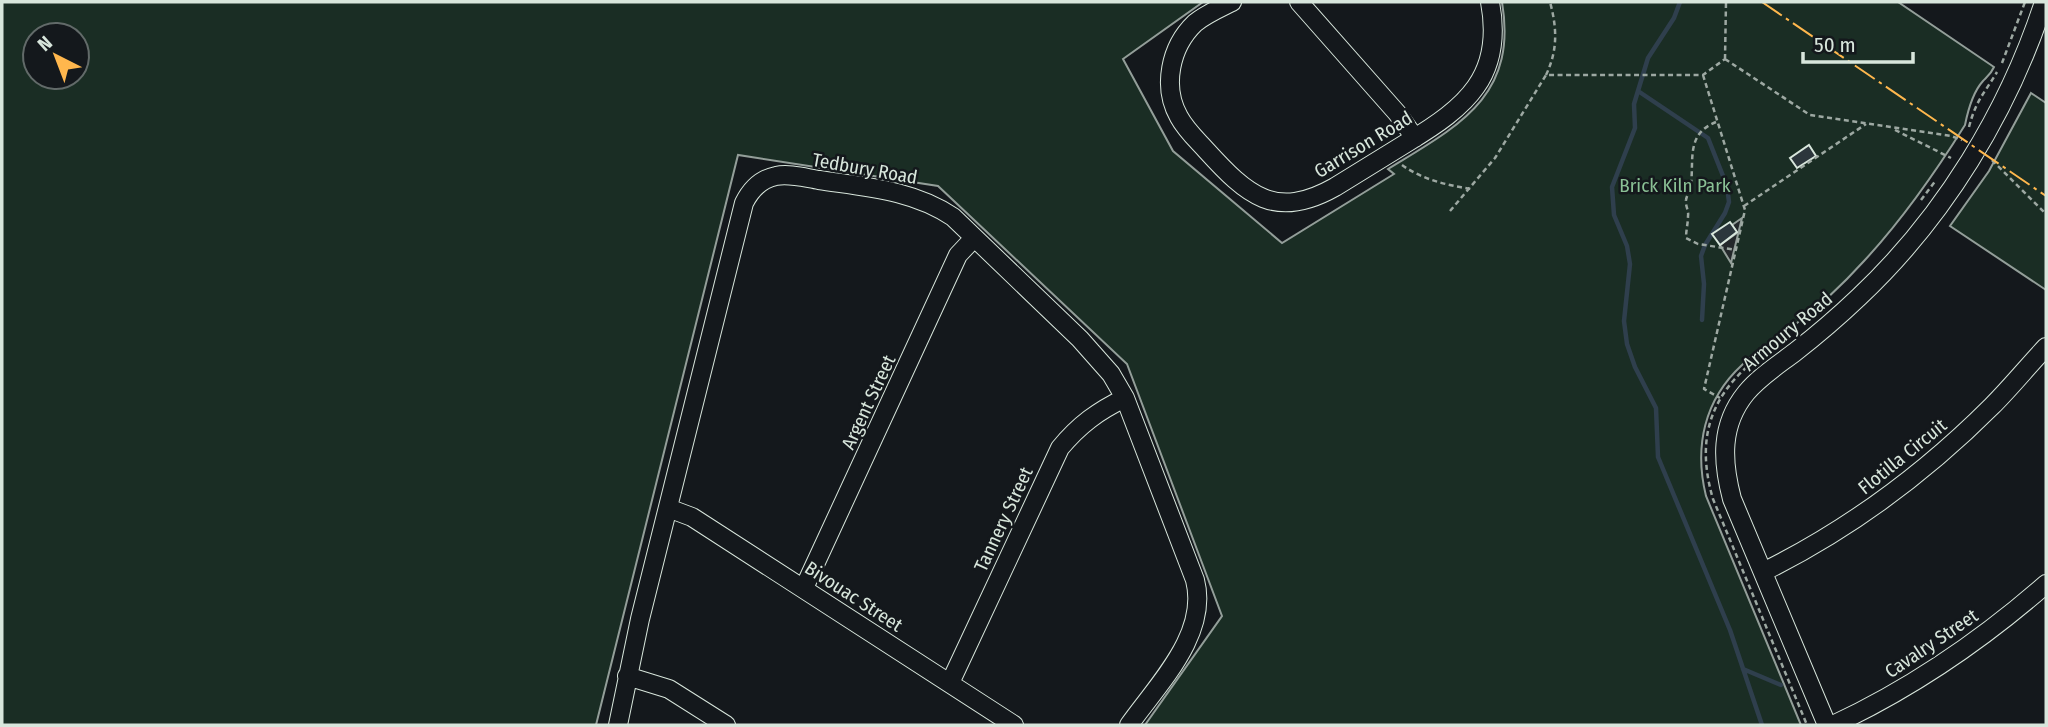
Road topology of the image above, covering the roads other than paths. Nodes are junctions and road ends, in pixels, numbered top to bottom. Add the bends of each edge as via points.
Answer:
1 (1232, 2) edge
2 (1299, 2) edge
3 (1490, 2) edge
4 (2044, 2) edge
5 (1415, 138) junction
6 (974, 237) junction
7 (2046, 347) edge
8 (1125, 398) junction
9 (668, 508) junction
10 (1763, 572) junction
11 (2046, 584) edge
12 (804, 588) junction
13 (627, 676) junction
14 (950, 683) junction
15 (618, 725) edge
16 (726, 725) edge
17 (1014, 725) edge
18 (1129, 725) edge
19 (1827, 725) edge
20 (1833, 725) edge

1 - 5 street, Garrison Road via 1188,31 1174,56 1170,80 1174,105 1185,126 1238,184 1269,200 1307,200
2 - 5 street
3 - 5 street, Garrison Road via 1491,51 1476,88 1450,116
4 - 10 street, Armoury Road via 1992,124 1935,210 1862,295 1765,374 1732,415 1725,433 1726,476
6 - 8 street, Tedbury Road via 1097,357
6 - 9 street, Tedbury Road via 941,209 899,192 782,175 759,183 744,203
6 - 12 street, Argent Street via 958,255
7 - 10 street, Flotilla Circuit via 1991,407 1910,480 1836,532
8 - 14 street, Tannery Street via 1082,424 1060,448
8 - 18 street, Tedbury Road via 1197,595 1195,622 1187,642
9 - 12 street, Bivouac Street via 692,517
9 - 13 street, Tedbury Road
10 - 19 street, Armoury Road
11 - 20 street, Cavalry Street via 1941,664
12 - 14 street, Bivouac Street
13 - 15 street, Tedbury Road
13 - 16 street via 668,690
14 - 17 street, Bivouac Street

